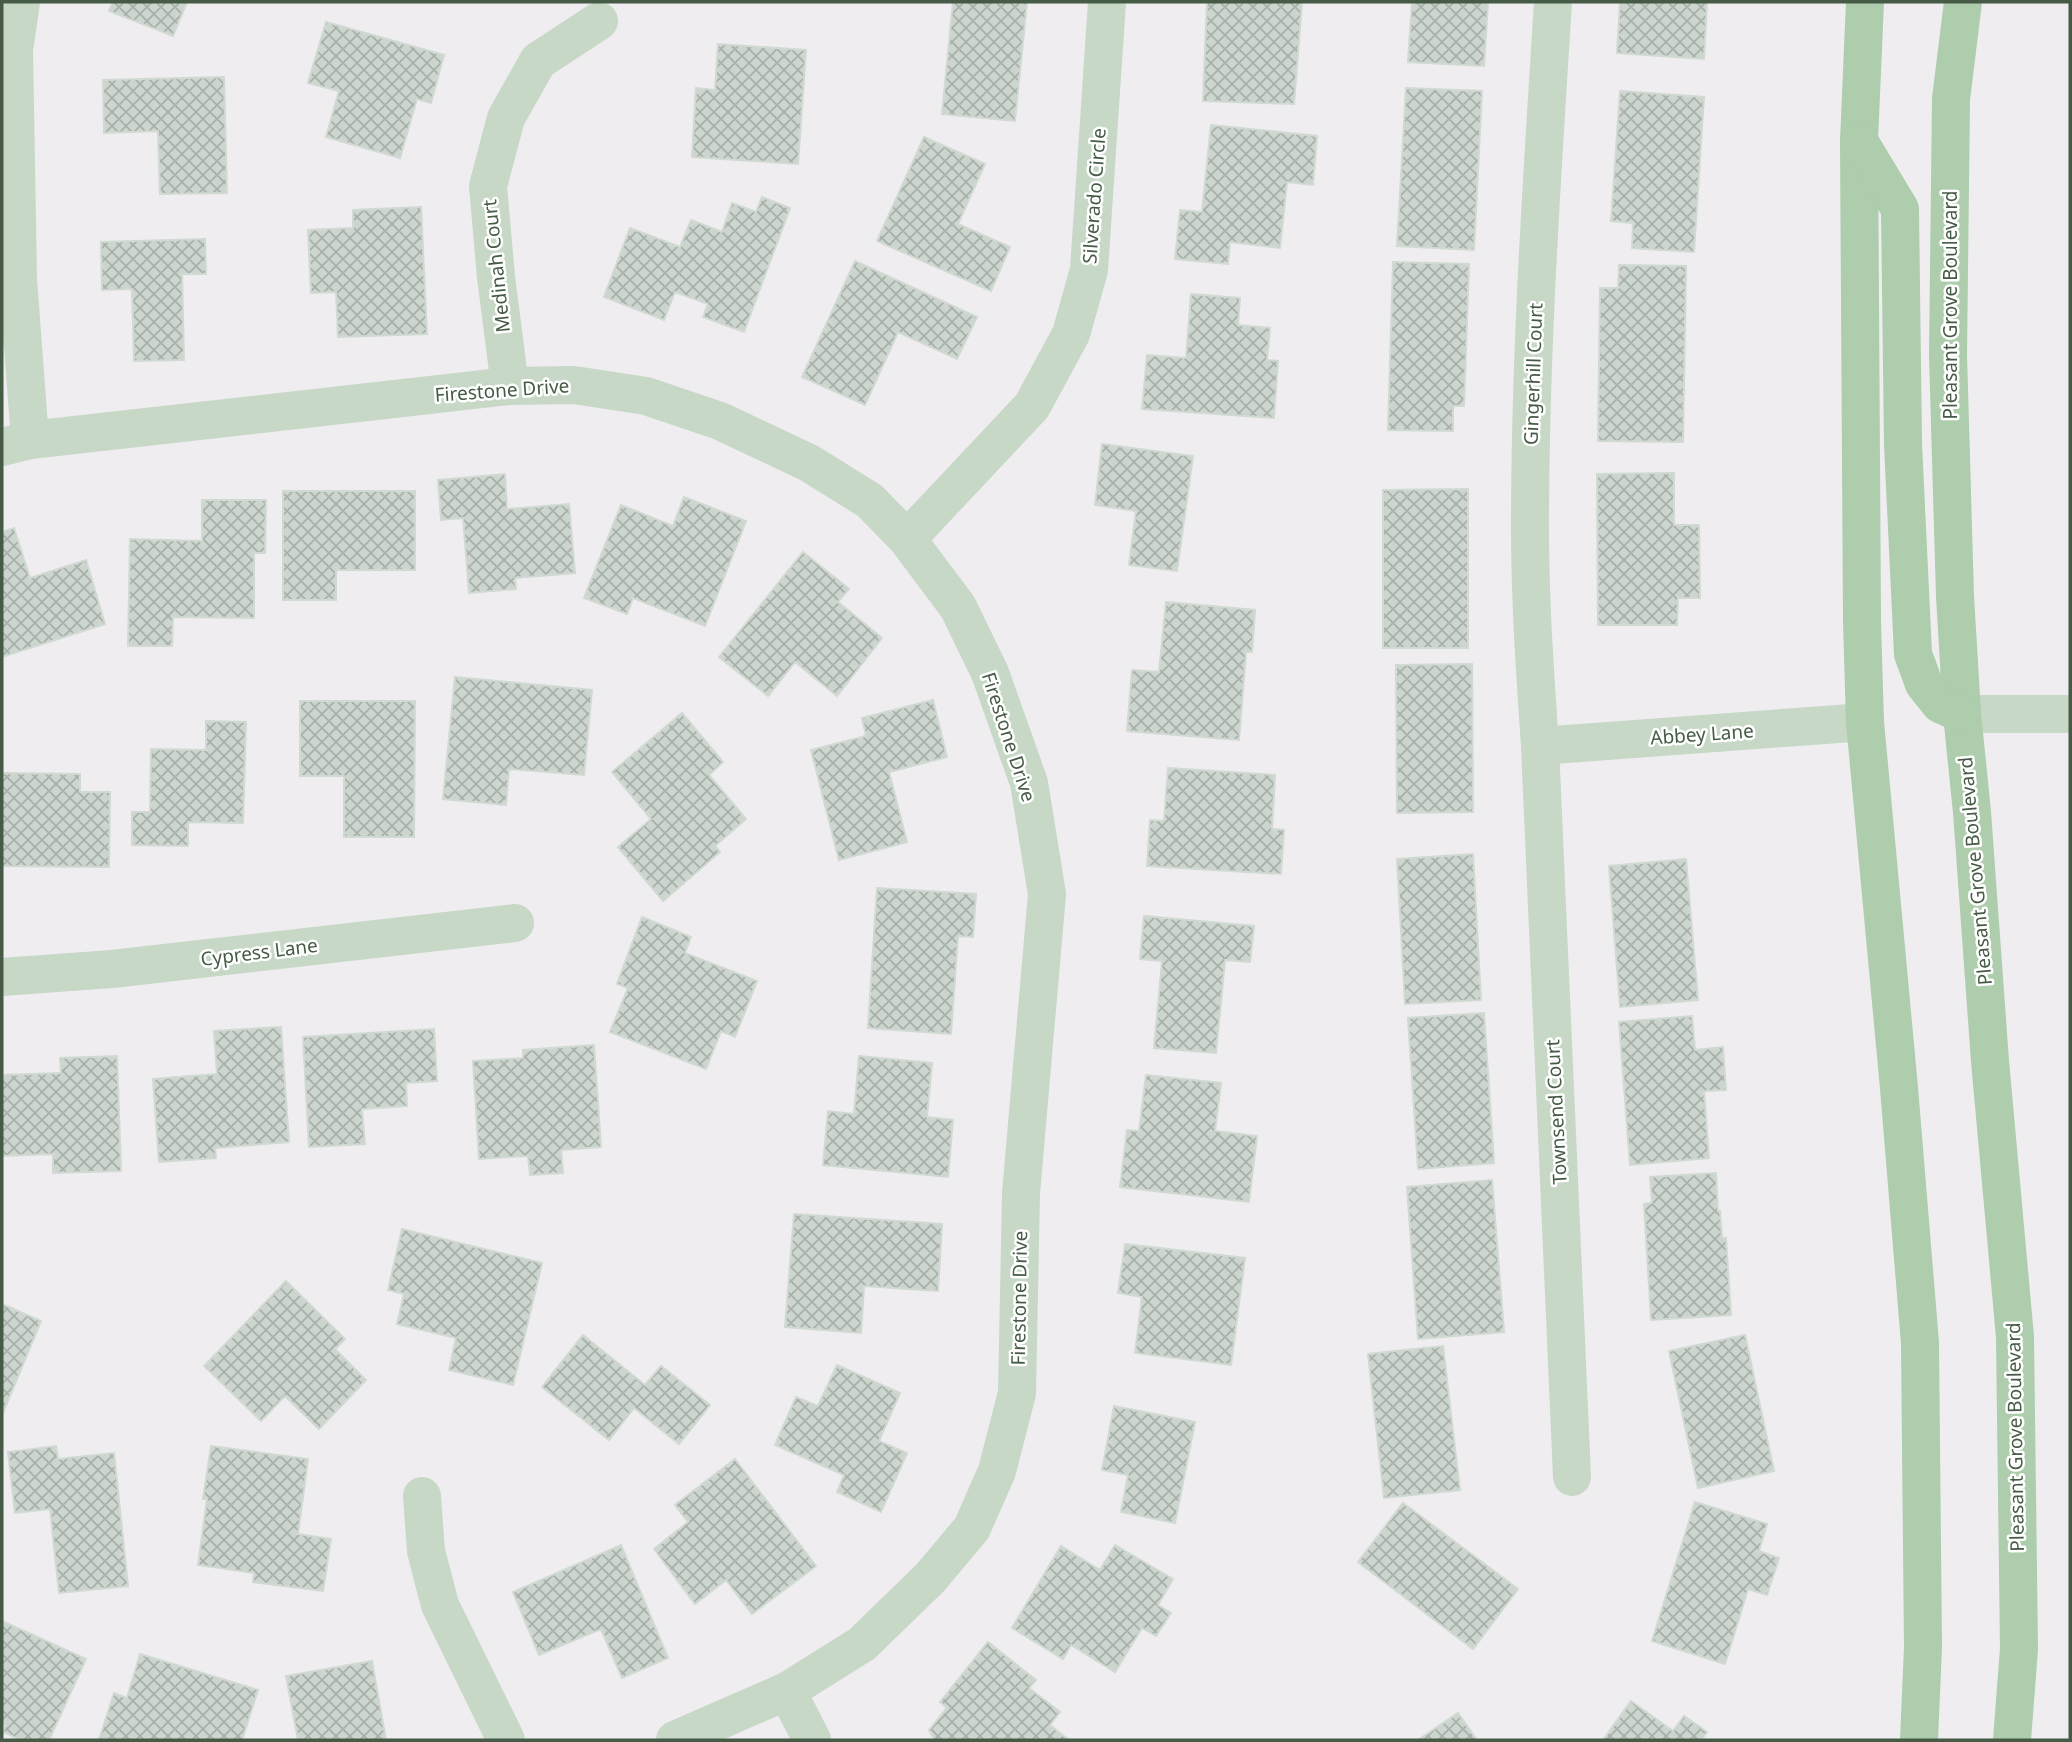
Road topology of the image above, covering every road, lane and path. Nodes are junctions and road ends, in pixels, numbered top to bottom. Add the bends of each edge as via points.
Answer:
1 (20, 2) edge
2 (1107, 2) edge
3 (1553, 2) edge
4 (1865, 2) edge
5 (1963, 2) edge
6 (599, 21) dead end
7 (1858, 141) junction
8 (510, 386) junction
9 (16, 443) edge
10 (907, 538) junction
11 (1962, 714) junction
12 (2070, 714) edge
13 (1865, 722) junction
14 (1540, 746) junction
15 (515, 923) dead end
16 (2, 977) edge
17 (1572, 1478) dead end
18 (422, 1496) dead end
19 (787, 1691) junction
20 (506, 1740) edge
21 (675, 1740) edge
22 (812, 1740) edge
23 (1919, 1740) edge
24 (2012, 1740) edge

1 - 9 street via 14,50
2 - 10 street, Silverado Circle via 1089,270 1071,334 1032,406
3 - 14 street, Gingerhill Court via 1531,410 1532,632
4 - 7 main road
5 - 11 main road, Pleasant Grove Boulevard via 1951,99 1948,355
6 - 8 street, Medinah Court via 538,61 506,118 488,186
7 - 11 main road via 1900,209 1903,444 1913,654 1924,684 1940,704
7 - 13 main road
8 - 9 street, Firestone Drive
8 - 10 street, Firestone Drive via 574,385 646,396 720,421 809,463 870,501
10 - 19 street, Firestone Drive via 958,607 990,673 1029,783 1047,894 1021,1193 1017,1393 997,1471 972,1528 930,1578 862,1644
11 - 12 street
11 - 24 main road, Pleasant Grove Boulevard via 2015,1337 2019,1649
13 - 14 street, Abbey Lane
13 - 23 main road via 1920,1343 1923,1647
14 - 17 street, Townsend Court
15 - 16 street, Cypress Lane via 112,969
18 - 20 street via 426,1551 440,1605
19 - 21 street, Firestone Drive
19 - 22 street

